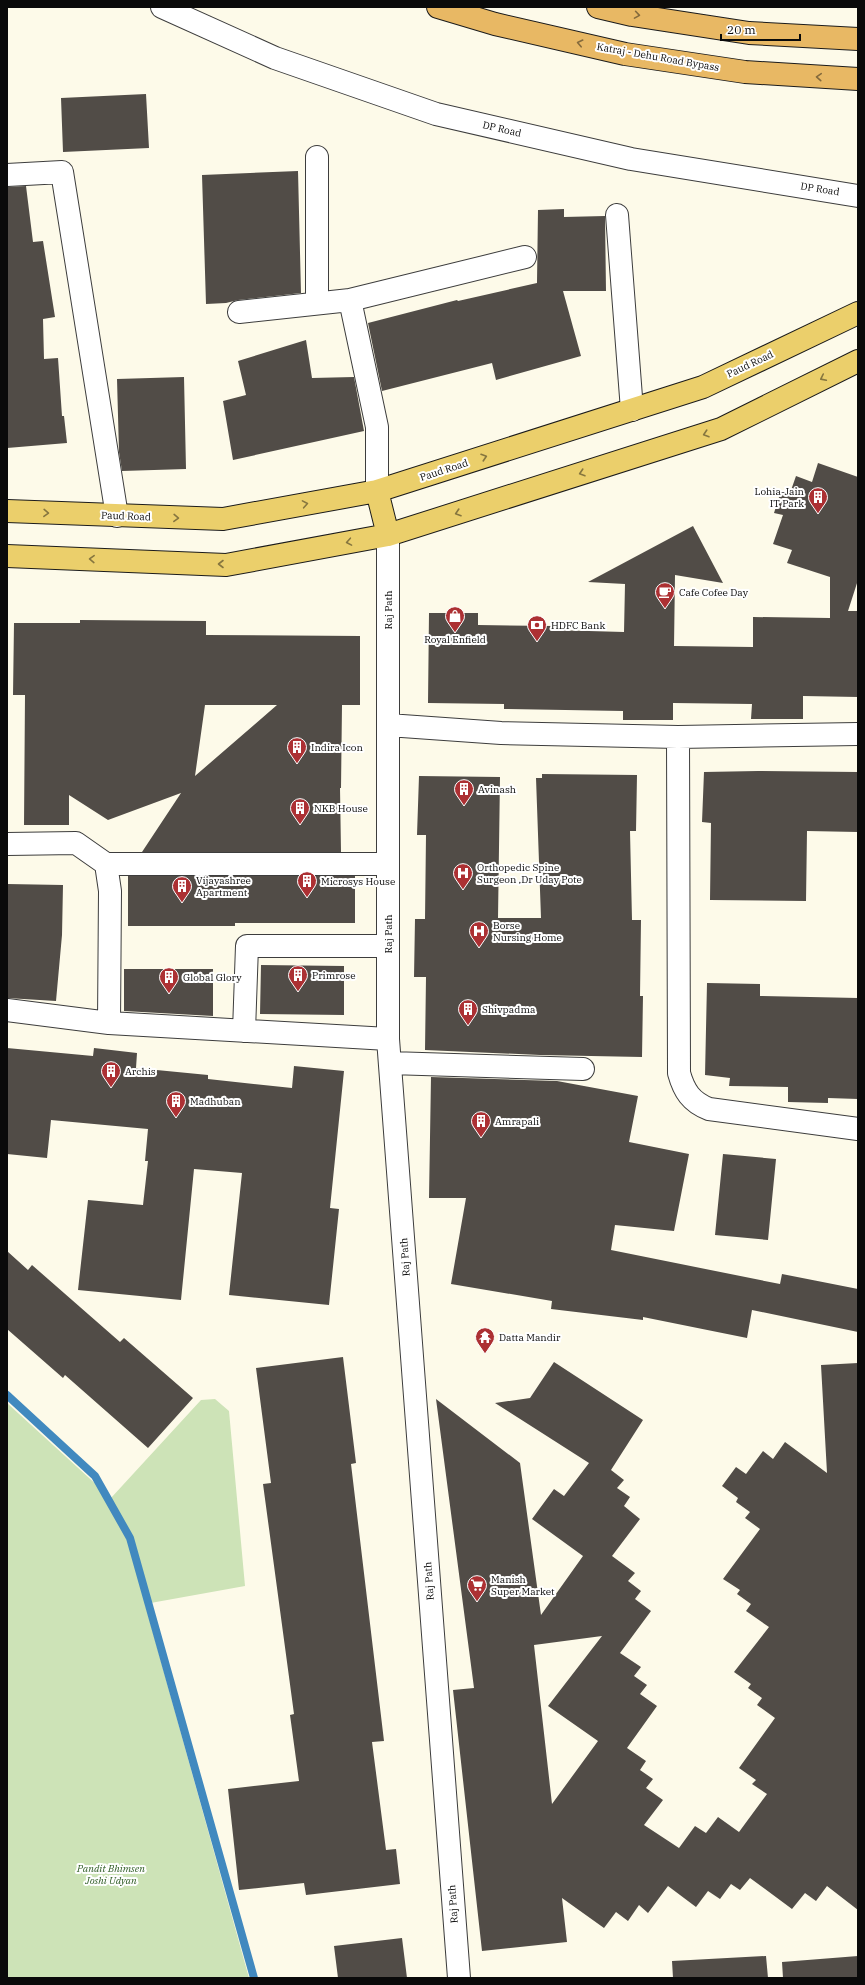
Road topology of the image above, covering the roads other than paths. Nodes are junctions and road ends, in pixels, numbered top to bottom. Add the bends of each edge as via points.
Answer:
1 (162, 7) edge
2 (438, 7) edge
3 (598, 7) edge
4 (858, 39) edge
5 (858, 79) edge
6 (317, 157) dead end
7 (7, 175) edge
8 (858, 196) edge
9 (617, 215) dead end
10 (525, 257) dead end
11 (350, 300) junction
12 (318, 303) junction
13 (239, 312) dead end
14 (858, 313) edge
15 (858, 361) edge
16 (632, 410) junction
17 (377, 491) junction
18 (7, 511) edge
19 (117, 516) junction
20 (388, 536) junction
21 (7, 556) edge
22 (388, 725) junction
23 (858, 734) edge
24 (678, 736) junction
25 (7, 844) edge
26 (106, 864) junction
27 (388, 864) junction
28 (388, 946) junction
29 (7, 1010) edge
30 (109, 1023) junction
31 (244, 1031) junction
32 (388, 1039) junction
33 (390, 1063) junction
34 (583, 1069) dead end
35 (858, 1129) edge
36 (459, 1978) edge

1 - 8 street, DP Road via 275,58 436,114 631,159
5 -> 2 highway, Katraj - Dehu Road Bypass via 745,72 625,54 495,24
3 -> 4 highway via 632,15 749,32
6 - 12 street
7 - 19 street via 62,172
9 - 16 street
10 - 11 street
11 - 12 street
11 - 17 street via 377,427
12 - 13 street
14 - 16 main road, Paud Road via 703,387
15 -> 20 main road via 721,429
17 -> 16 main road, Paud Road
19 -> 17 main road, Paud Road via 223,519
17 - 20 main road
18 -> 19 main road, Paud Road
20 -> 21 main road via 226,565
20 - 22 street, Raj Path
22 - 24 street via 501,733
22 - 27 street, Raj Path
23 - 24 street
24 - 35 street via 679,1073 683,1085 693,1100 709,1109
25 - 26 street via 76,843
26 - 27 street
26 - 30 street via 110,891
27 - 28 street, Raj Path
28 - 31 street via 247,946
28 - 32 street, Raj Path
29 - 30 street
30 - 31 street
31 - 32 street
32 - 33 street, Raj Path
33 - 34 street
33 - 36 street, Raj Path

